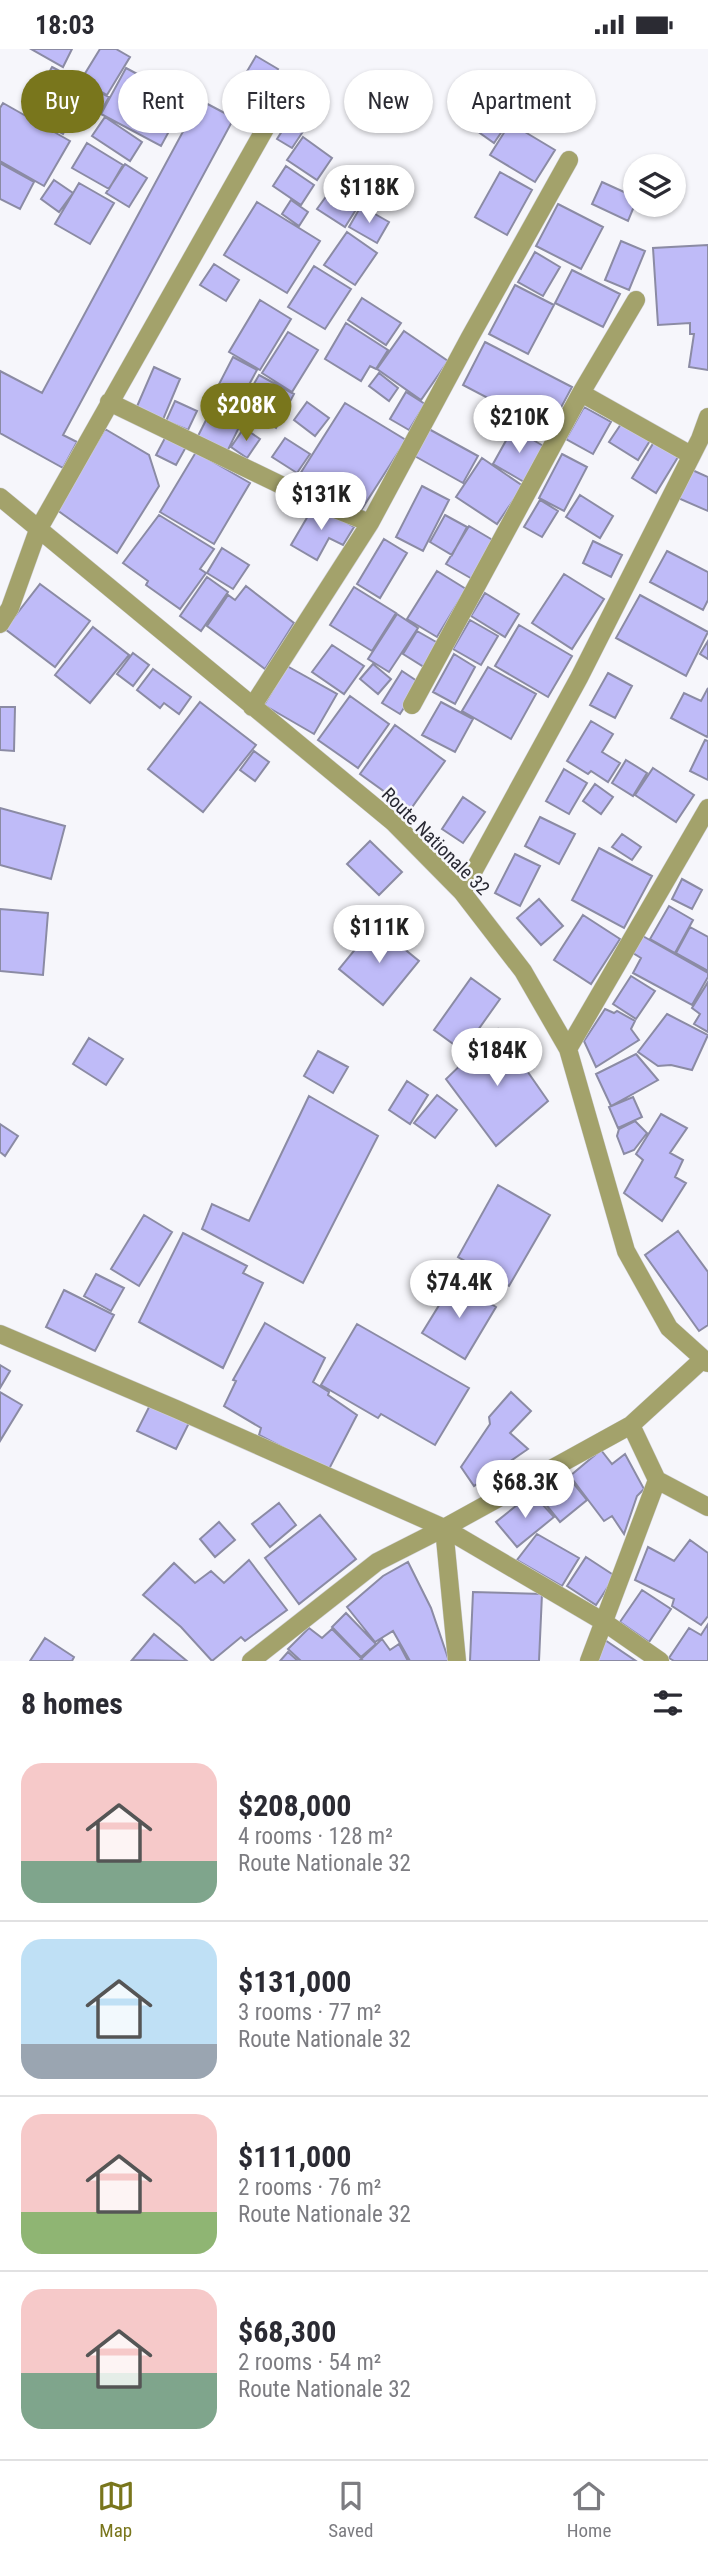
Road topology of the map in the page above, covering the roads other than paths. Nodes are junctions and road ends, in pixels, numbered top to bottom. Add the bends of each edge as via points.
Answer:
1 (262, 133) edge
2 (569, 159) dead end
3 (636, 300) dead end
4 (581, 393) junction
5 (109, 402) junction
6 (708, 417) edge
7 (700, 446) edge
8 (0, 497) edge
9 (370, 523) junction
10 (38, 530) junction
11 (0, 624) edge
12 (412, 705) dead end
13 (252, 707) junction
14 (708, 809) edge
15 (462, 892) junction
16 (568, 1049) junction
17 (0, 1334) edge
18 (705, 1362) edge
19 (631, 1425) junction
20 (657, 1480) junction
21 (708, 1507) edge
22 (444, 1528) junction
23 (604, 1622) junction
24 (251, 1661) edge
25 (457, 1661) edge
26 (589, 1661) edge
27 (660, 1661) edge

1 - 5 street
2 - 9 street
3 - 4 street
4 - 7 street
4 - 12 street
5 - 9 street
5 - 10 street
6 - 7 street
7 - 15 street
8 - 10 street, Route Nationale 32
9 - 13 street
10 - 11 street
10 - 13 street, Route Nationale 32
13 - 15 street, Route Nationale 32 via 393,822
14 - 16 street
15 - 16 street, Route Nationale 32 via 523,971
16 - 18 street, Route Nationale 32 via 626,1251 669,1328
17 - 22 street
18 - 19 street
19 - 20 street
19 - 22 street
20 - 21 street
20 - 23 street
22 - 23 street
22 - 24 street via 377,1562
22 - 25 street
23 - 26 street
23 - 27 street

